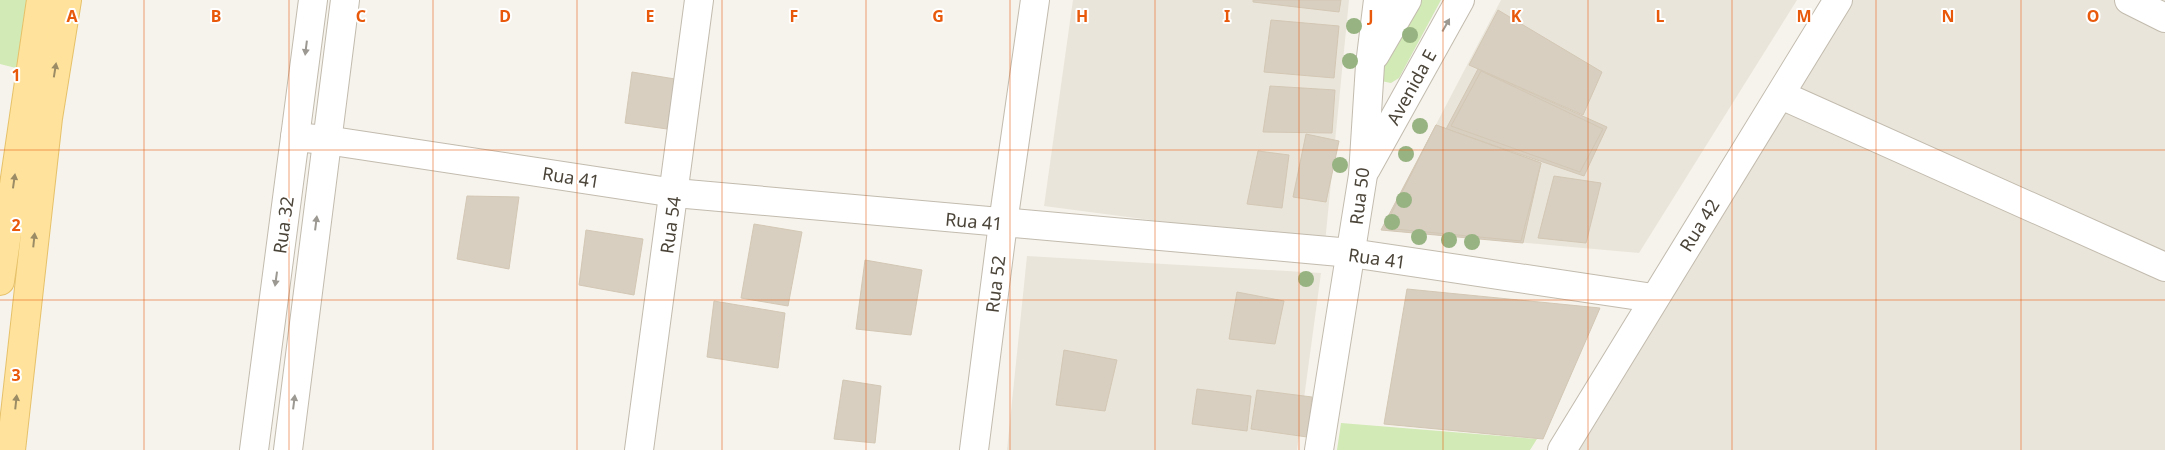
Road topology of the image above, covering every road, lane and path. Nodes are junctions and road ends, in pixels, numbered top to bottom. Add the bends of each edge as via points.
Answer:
1 (41, 0) edge
2 (67, 0) edge
3 (313, 0) edge
4 (345, 0) edge
5 (699, 0) edge
6 (1034, 0) edge
7 (1378, 0) edge
8 (1407, 0) edge
9 (1460, 0) edge
10 (1838, 0) edge
11 (2129, 0) edge
12 (2165, 18) edge
13 (1370, 65) junction
14 (1781, 95) junction
15 (295, 137) junction
16 (326, 140) junction
17 (1363, 175) junction
18 (675, 192) junction
19 (1003, 223) junction
20 (1351, 253) junction
21 (2165, 268) edge
22 (0, 281) edge
23 (1654, 298) junction
24 (11, 450) edge
25 (254, 450) edge
26 (288, 450) edge
27 (639, 450) edge
28 (974, 450) edge
29 (1320, 450) edge
30 (1562, 450) edge

22 -> 1 main road
24 -> 2 main road via 48,118
3 -> 15 street, Rua 32
4 - 16 street, Rua 32
5 - 18 street, Rua 54
6 - 19 street, Rua 52
7 - 13 street, Rua 50
8 - 13 street
17 -> 9 street, Avenida E
10 - 14 street, Rua 42
11 - 12 street
13 - 17 street, Rua 50
14 - 21 street
14 - 23 street, Rua 42
15 - 16 street, Rua 41
15 -> 25 street, Rua 32
16 - 18 street, Rua 41
26 -> 16 street, Rua 32
17 - 20 street, Rua 50
18 - 19 street, Rua 41
18 - 27 street, Rua 54
19 - 20 street, Rua 41
19 - 28 street, Rua 52
20 - 23 street, Rua 41
20 - 29 street, Rua 50
23 - 30 street, Rua 42

